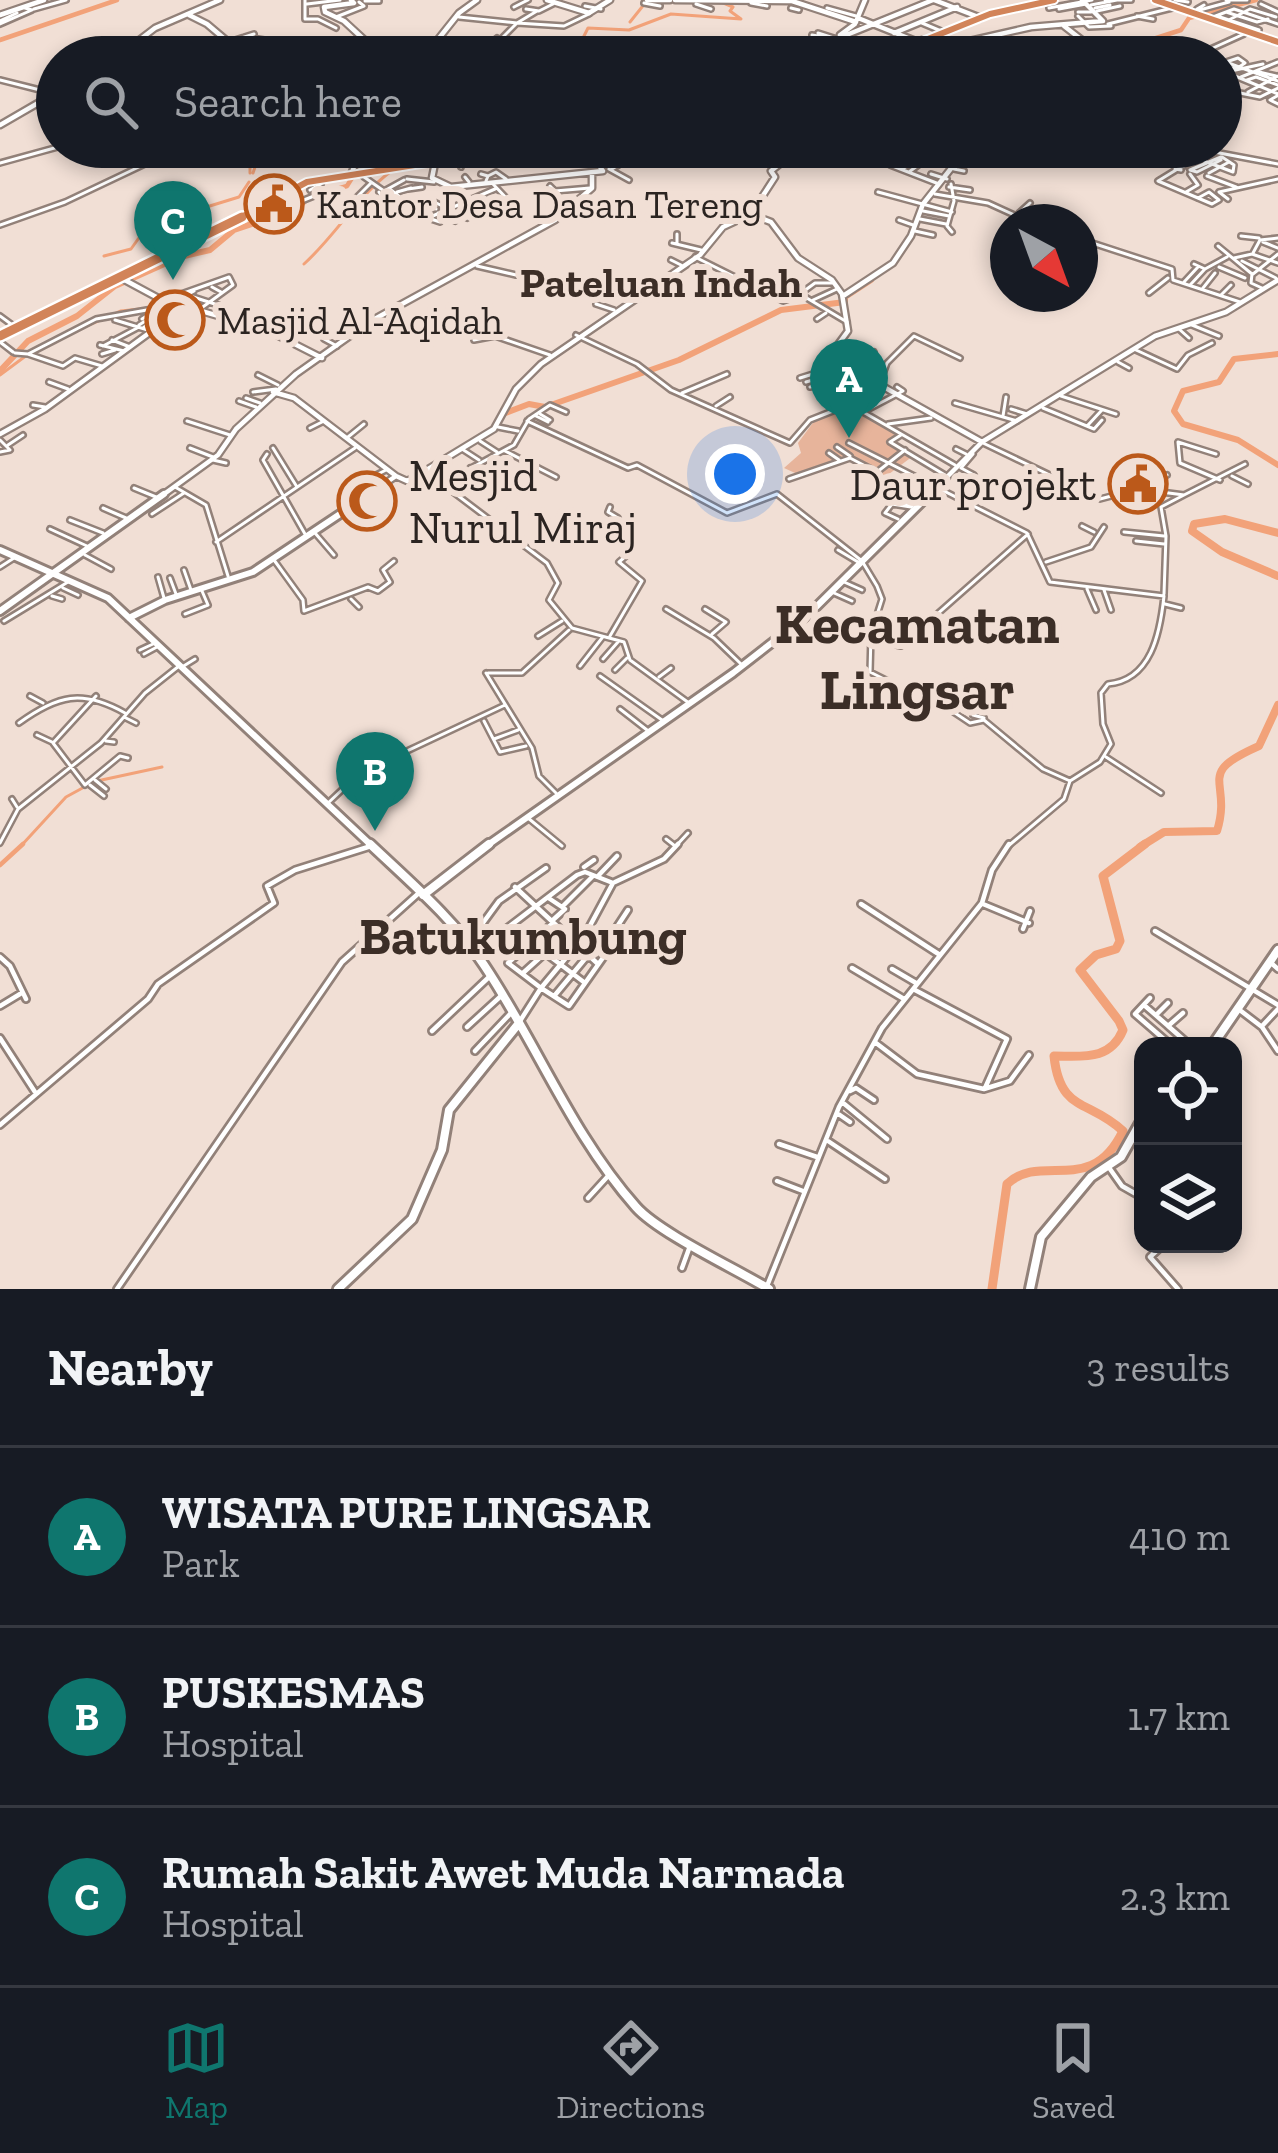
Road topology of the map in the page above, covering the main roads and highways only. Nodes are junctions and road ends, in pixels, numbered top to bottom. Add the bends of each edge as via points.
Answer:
1 (1156, 0) edge
2 (1052, 4) edge
3 (1190, 12) edge
4 (1246, 31) junction
5 (932, 36) edge
6 (1278, 42) edge
7 (354, 168) edge
8 (0, 339) edge

1 - 3 highway
2 - 5 highway via 1003,10
3 - 4 highway
3 - 4 highway
4 - 6 highway
7 - 8 highway via 280,197

